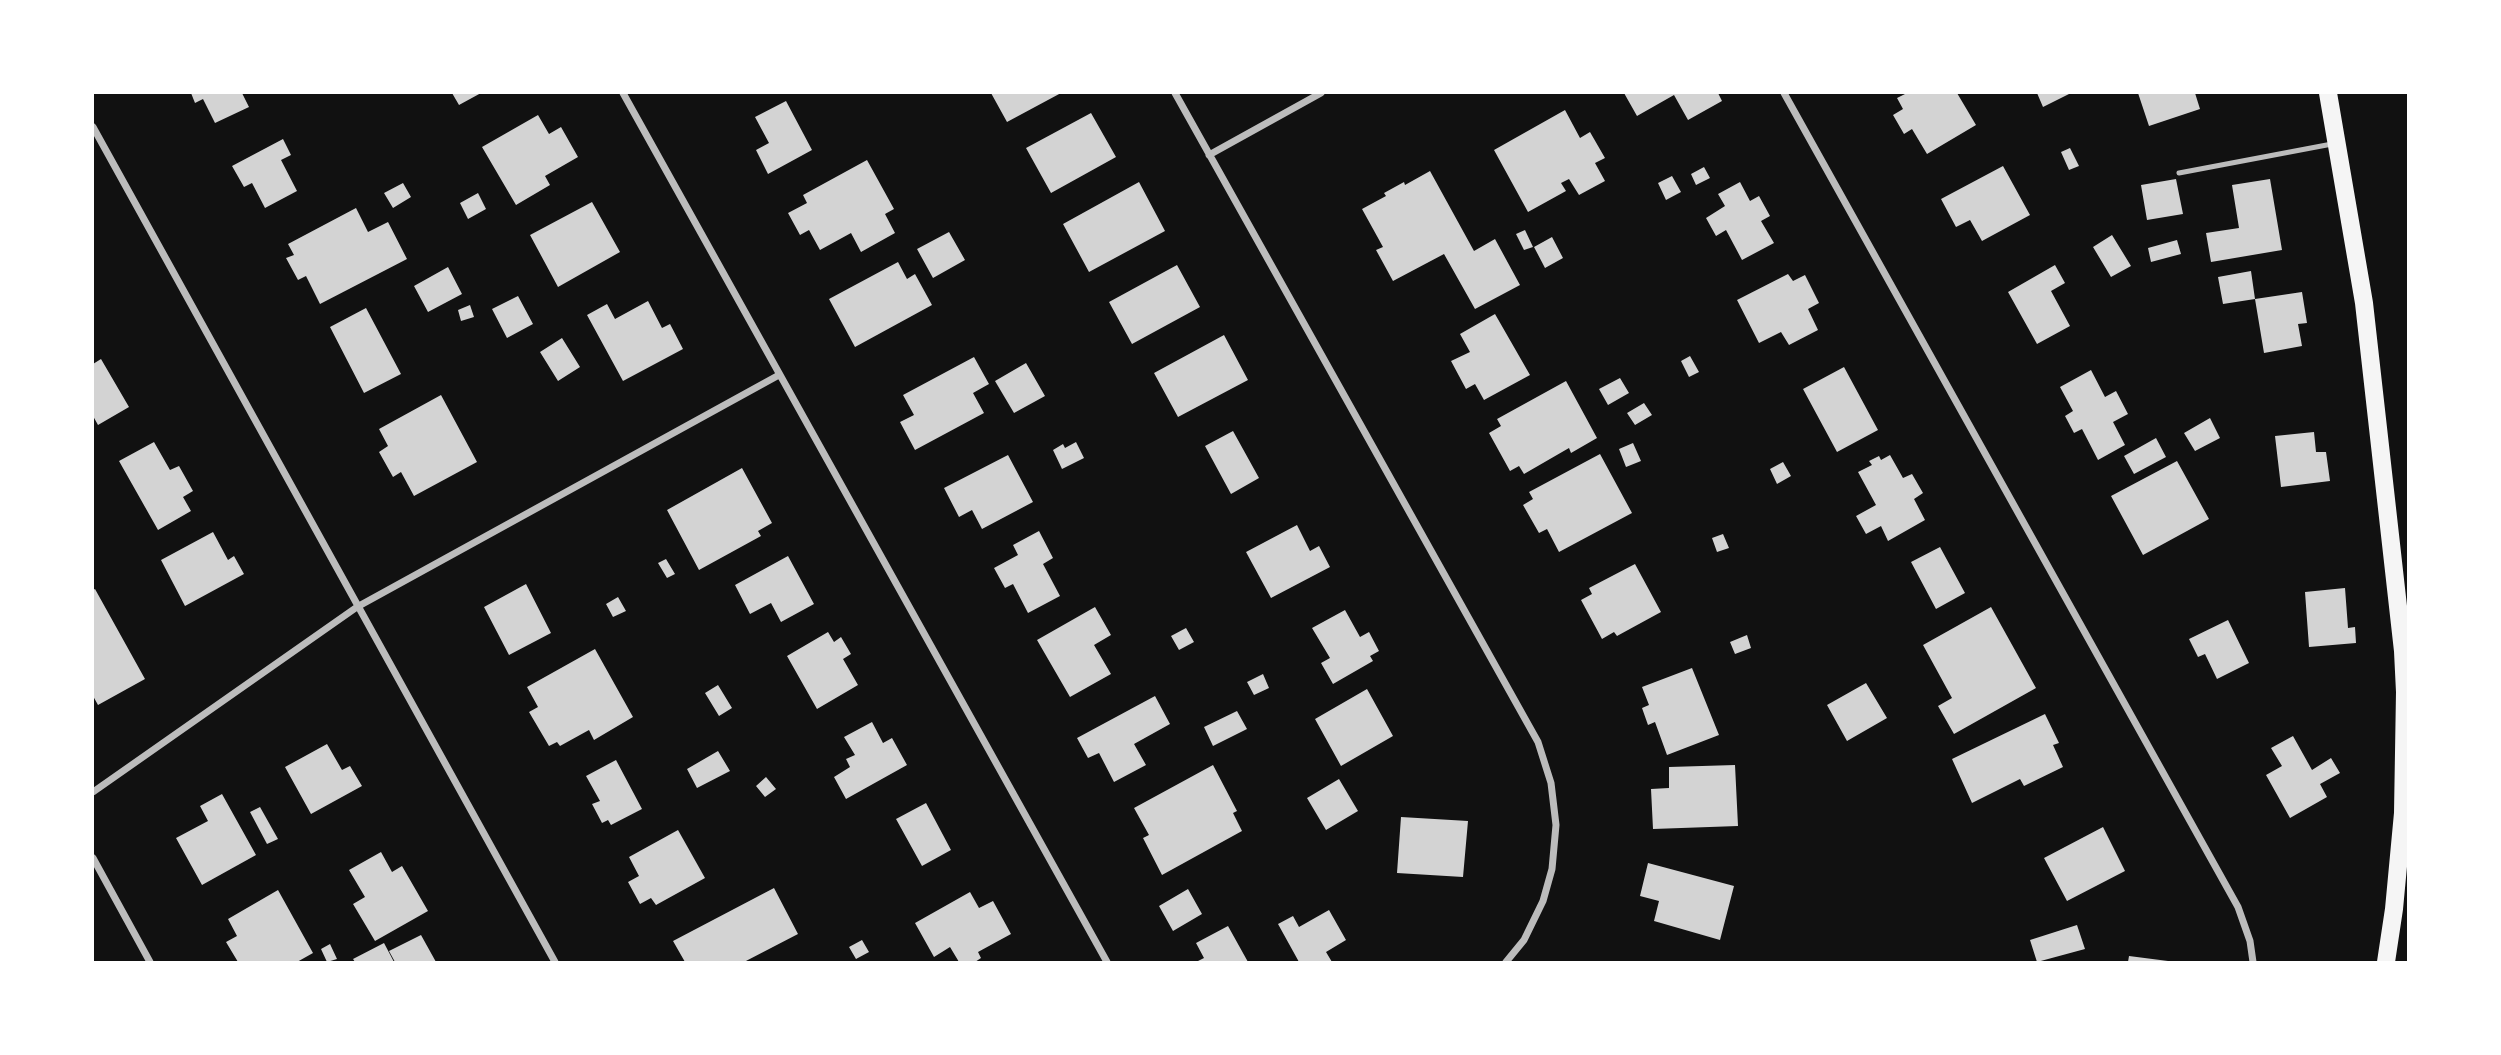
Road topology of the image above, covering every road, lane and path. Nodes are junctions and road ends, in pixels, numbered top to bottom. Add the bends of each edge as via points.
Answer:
1 (623, 93) edge
2 (1175, 93) edge
3 (1321, 93) edge
4 (1784, 93) edge
5 (2328, 93) edge
6 (93, 127) edge
7 (2336, 143) junction
8 (1209, 155) junction
9 (2179, 173) dead end
10 (779, 375) junction
11 (357, 607) junction
12 (2406, 650) edge
13 (93, 792) edge
14 (93, 858) edge
15 (150, 962) edge
16 (555, 962) edge
17 (1107, 962) edge
18 (1506, 962) edge
19 (2253, 962) edge
20 (2386, 962) edge

1 - 10 street
2 - 8 street
3 - 8 street
4 - 19 street via 2238,907
5 - 7 main road
6 - 11 street
7 - 9 lane
7 - 12 main road via 2364,303
8 - 18 street via 1538,742 1551,783 1556,825 1552,869 1534,921
10 - 11 street
10 - 17 street
11 - 13 street
11 - 16 street
12 - 20 main road via 2403,813
14 - 15 street

